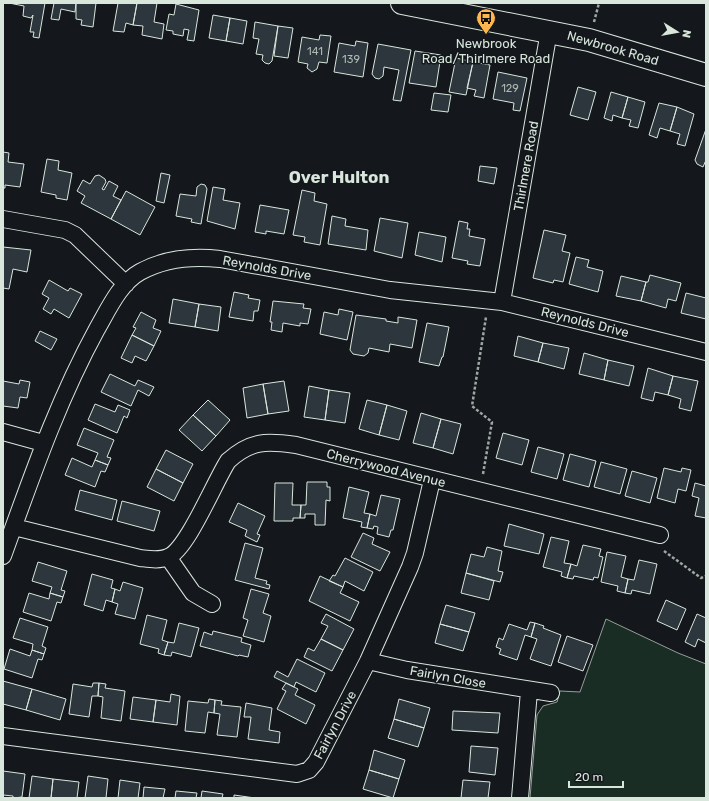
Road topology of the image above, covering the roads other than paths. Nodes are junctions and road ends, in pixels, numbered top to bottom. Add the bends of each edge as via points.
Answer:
1 (402, 3) edge
2 (549, 31) junction
3 (706, 76) edge
4 (3, 219) edge
5 (126, 284) junction
6 (496, 301) junction
7 (706, 352) edge
8 (3, 432) edge
9 (44, 443) junction
10 (432, 480) junction
11 (14, 527) junction
12 (660, 535) road end
13 (3, 556) edge
14 (168, 557) junction
15 (212, 604) dead end
16 (368, 661) junction
17 (529, 691) junction
18 (551, 693) dead end
19 (3, 736) edge
20 (520, 798) edge

1 - 2 highway, Newbrook Road
2 - 3 highway, Newbrook Road via 589,40
2 - 6 street, Thirlmere Road
4 - 5 street via 65,230 75,235
5 - 6 street, Reynolds Drive via 139,272 164,262 193,256 390,290
5 - 9 street, Reynolds Drive via 86,349
6 - 7 street, Reynolds Drive
8 - 9 street
9 - 11 street, Reynolds Drive
10 - 12 street, Cherrywood Avenue
10 - 14 street, Cherrywood Avenue via 296,445 273,442 254,444 239,451 228,461 183,544
10 - 16 street, Fairlyn Drive via 415,554
11 - 13 street, Reynolds Drive
11 - 14 street via 140,558 154,560
14 - 15 street via 193,593
16 - 17 street, Fairlyn Close
16 - 19 street, Fairlyn Drive via 316,762 309,770 297,774
17 - 18 street, Fairlyn Close
17 - 20 street

